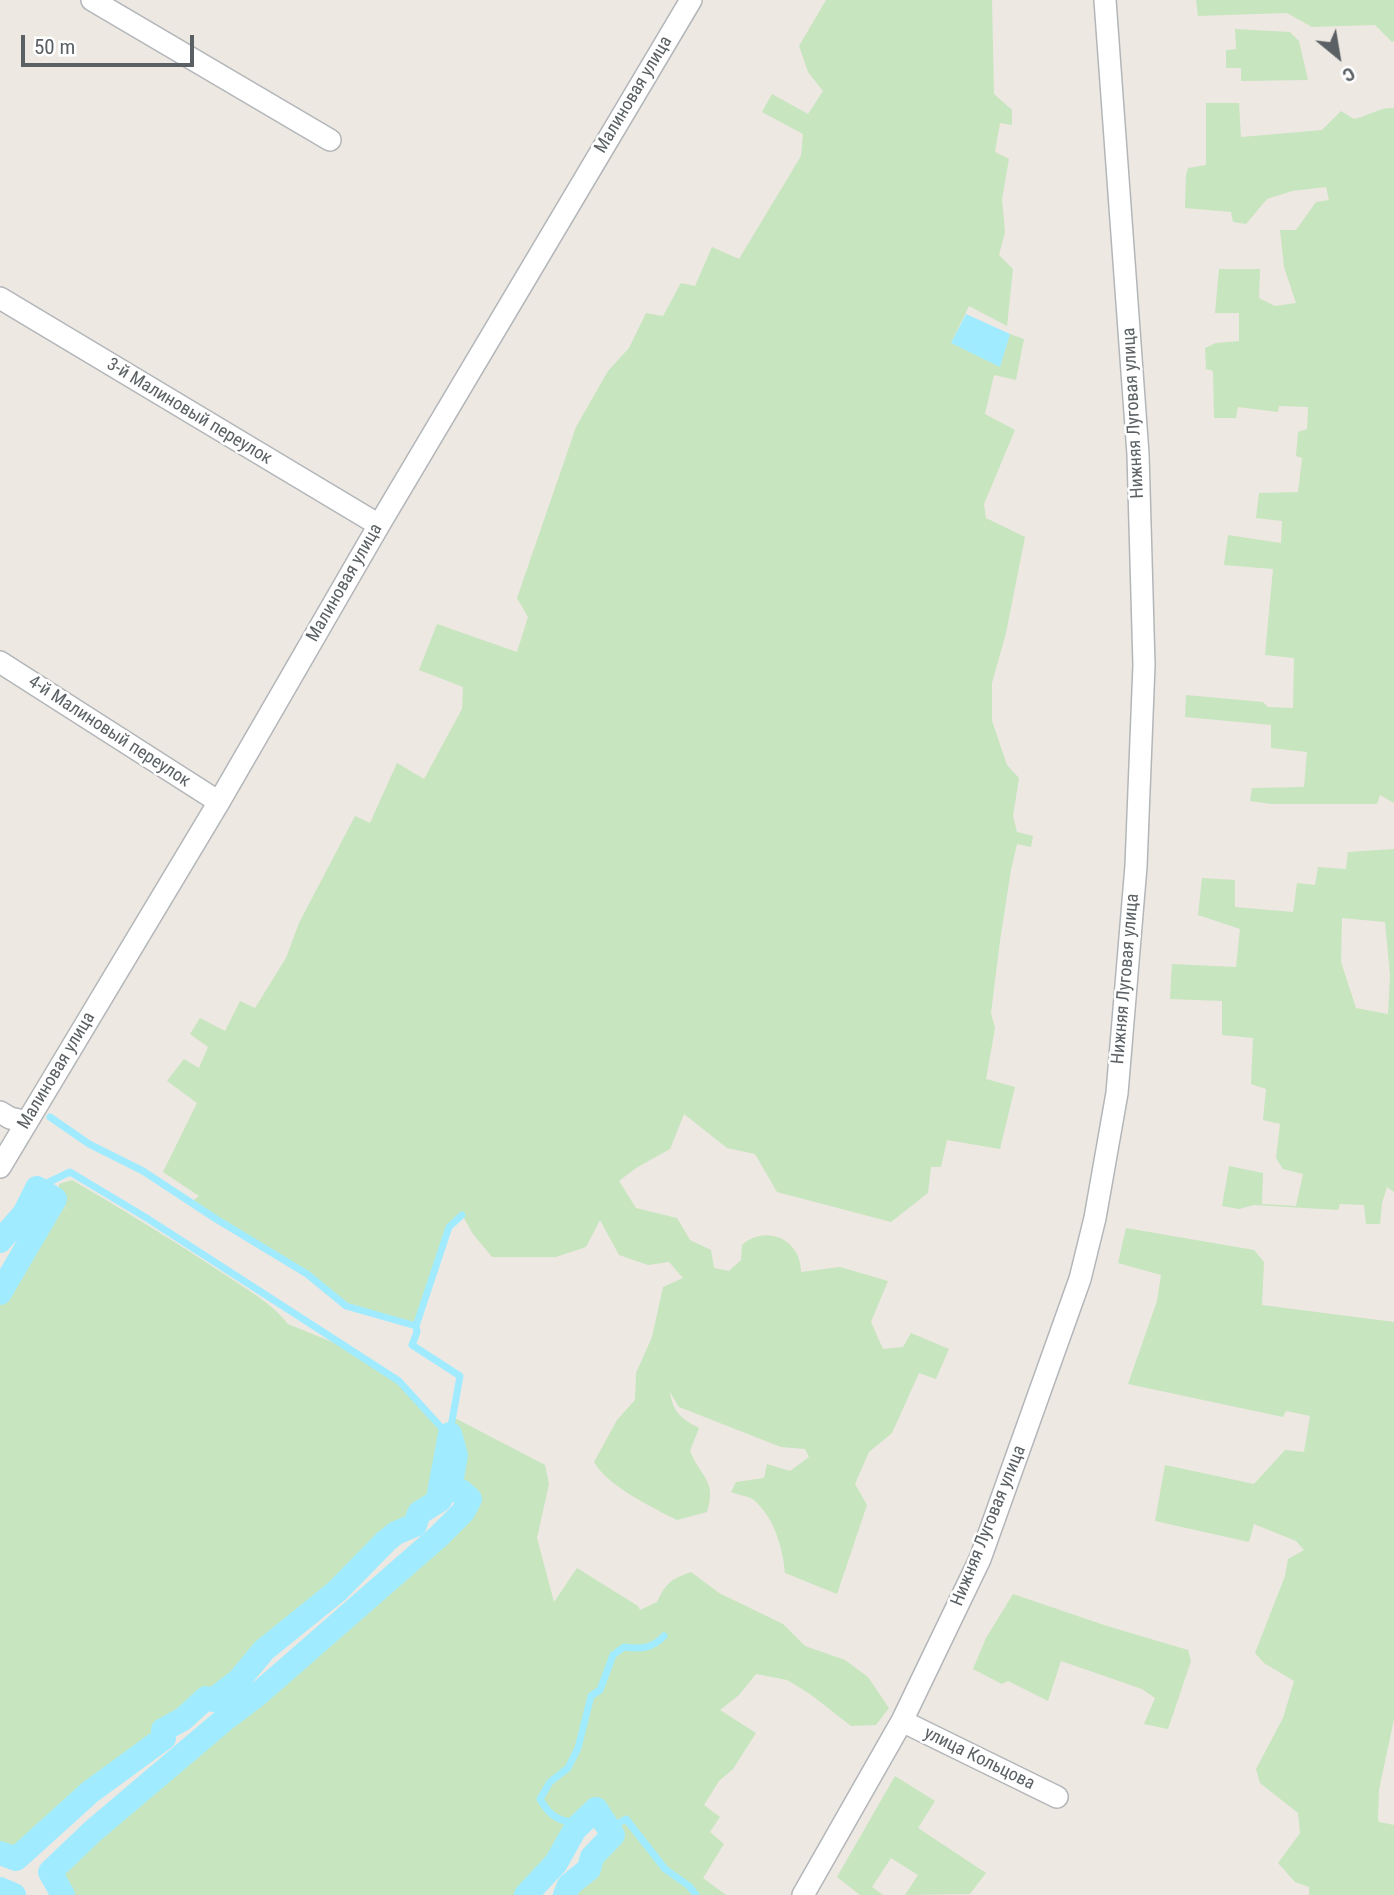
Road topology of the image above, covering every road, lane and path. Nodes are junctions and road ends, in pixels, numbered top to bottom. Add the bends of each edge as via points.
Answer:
1 (92, 0) edge
2 (691, 0) edge
3 (1105, 0) edge
4 (330, 140) dead end
5 (0, 298) edge
6 (379, 525) junction
7 (0, 662) edge
8 (219, 802) junction
9 (0, 1112) edge
10 (27, 1122) junction
11 (0, 1167) edge
12 (902, 1721) junction
13 (1057, 1797) dead end
14 (803, 1895) edge

1 - 4 street
2 - 6 street, Малиновая улица
3 - 12 street, Нижняя Луговая улица via 1138,454 1144,665 1136,866 1117,1093 1095,1218 1063,1329 980,1559
5 - 6 street, 3-й Малиновый переулок
6 - 8 street, Малиновая улица
7 - 8 street, 4-й Малиновый переулок
8 - 10 street, Малиновая улица
9 - 10 street
10 - 11 street, Малиновая улица
12 - 13 street, улица Кольцова
12 - 14 street, Нижняя Луговая улица

